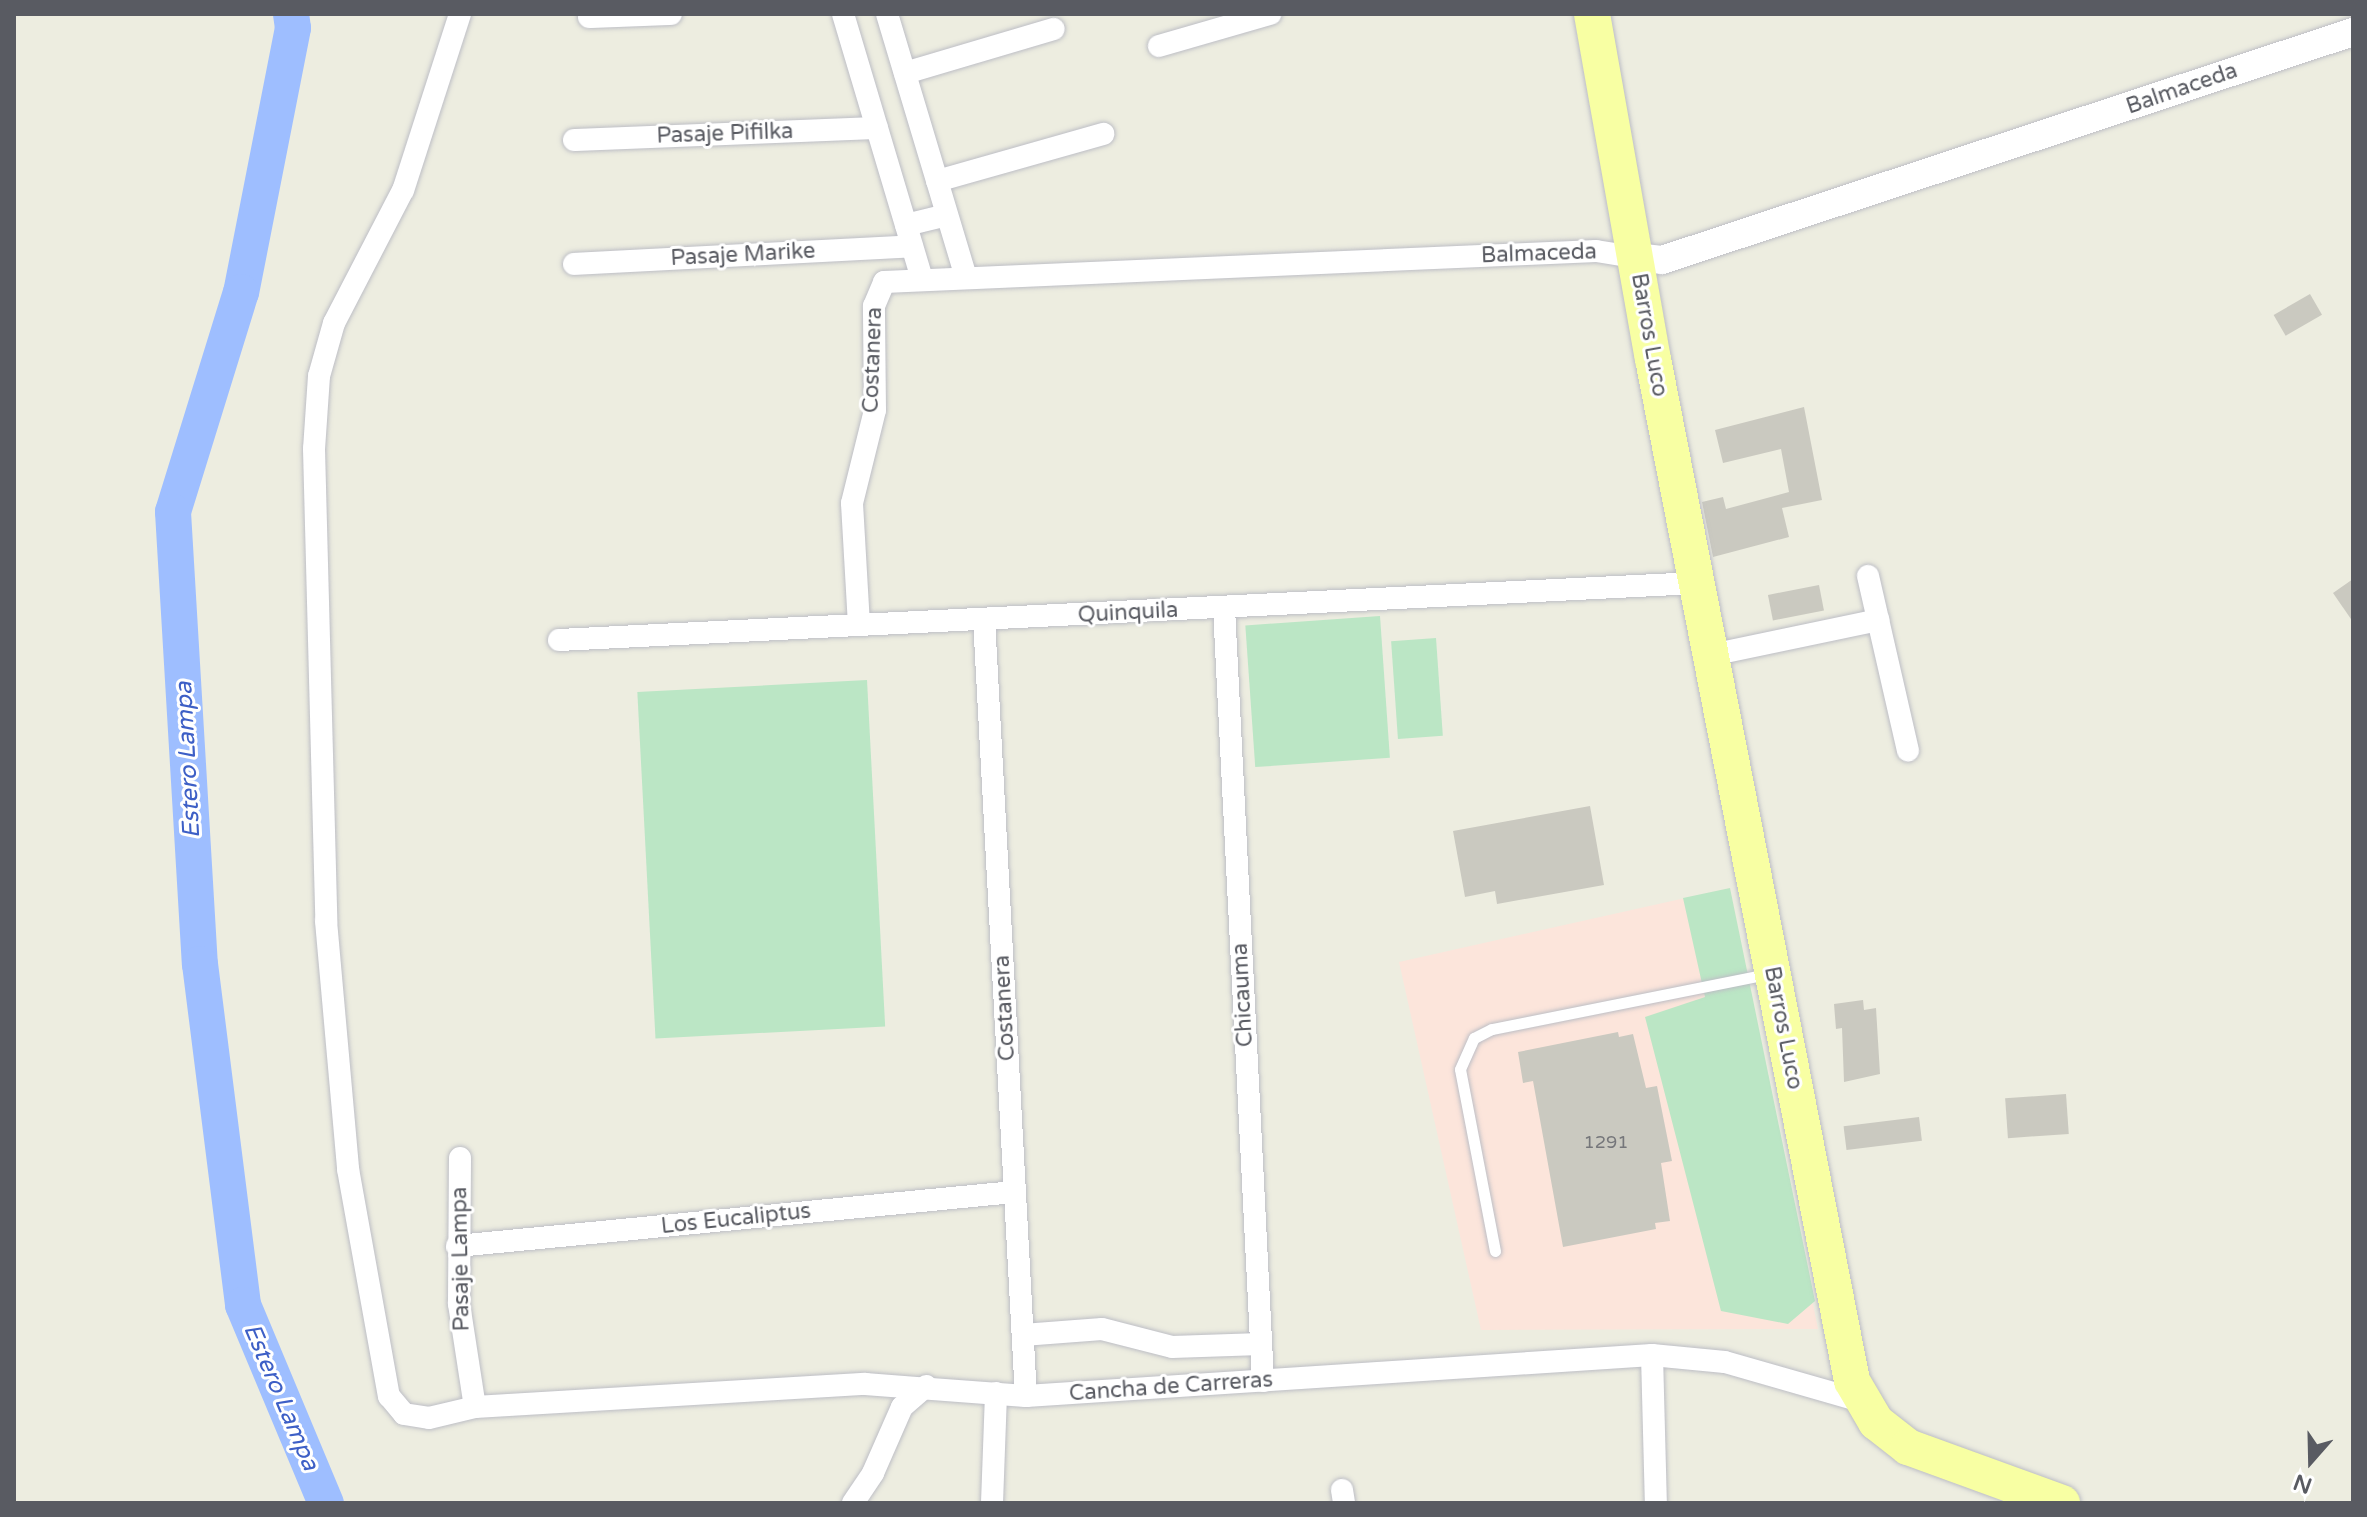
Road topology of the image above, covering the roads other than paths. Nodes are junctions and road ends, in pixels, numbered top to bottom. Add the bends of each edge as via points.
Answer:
1 (460, 14) edge
2 (671, 14) edge
3 (843, 14) edge
4 (887, 14) edge
5 (1270, 14) edge
6 (1592, 14) edge
7 (589, 17) dead end
8 (1054, 29) dead end
9 (2353, 32) edge
10 (1159, 46) dead end
11 (905, 73) junction
12 (877, 128) junction
13 (1103, 134) dead end
14 (574, 140) dead end
15 (937, 181) junction
16 (947, 215) junction
17 (909, 236) junction
18 (1635, 257) junction
19 (574, 264) dead end
20 (966, 277) junction
21 (922, 279) junction
22 (880, 284) joint
23 (1868, 576) dead end
24 (1697, 583) junction
25 (1224, 608) junction
26 (984, 619) junction
27 (1878, 620) junction
28 (859, 625) junction
29 (559, 640) dead end
30 (1711, 655) junction
31 (1908, 750) dead end
32 (1773, 973) junction
33 (460, 1158) dead end
34 (1014, 1192) junction
35 (457, 1246) junction
36 (1495, 1251) dead end
37 (1023, 1335) junction
38 (1261, 1344) junction
39 (1652, 1355) junction
40 (1263, 1381) junction
41 (926, 1386) junction
42 (996, 1393) junction
43 (1026, 1396) junction
44 (1861, 1401) junction
45 (475, 1407) junction
46 (853, 1503) edge
47 (992, 1503) edge
48 (1656, 1503) edge
49 (2062, 1503) edge

1 - 45 street, Cancha de Carreras via 403,190 334,323 319,376 314,449 326,921 348,1169 389,1396 411,1416 429,1418
2 - 7 street
3 - 12 street
4 - 11 street
5 - 10 street
6 - 18 main road, Barros Luco
8 - 11 street
9 - 18 street, Balmaceda via 1662,260
11 - 15 street
12 - 14 street, Pasaje Pifilka
12 - 17 street
13 - 15 street
15 - 16 street
16 - 17 street, Pasaje Marike
16 - 20 street
17 - 19 street, Pasaje Marike
17 - 21 street
18 - 20 street, Balmaceda via 1596,251
18 - 24 main road, Barros Luco
20 - 21 street, Balmaceda
21 - 22 street, Balmaceda
22 - 28 street, Costanera via 874,306 875,410 852,503
23 - 27 street
24 - 25 street, Quinquila
24 - 30 main road, Barros Luco
25 - 26 street, Quinquila
25 - 38 street, Chicauma
26 - 28 street, Quinquila
26 - 34 street, Costanera
27 - 30 street
27 - 31 street
28 - 29 street, Quinquila
30 - 32 main road, Barros Luco
32 - 36 lane via 1492,1029 1474,1038 1460,1069
32 - 44 main road, Barros Luco via 1852,1381
33 - 35 street, Pasaje Lampa
34 - 35 street, Los Eucaliptus
34 - 37 street, Costanera
35 - 45 street, Pasaje Lampa via 461,1318
37 - 38 street via 1102,1329 1172,1347
37 - 43 street, Costanera
38 - 40 street, Chicauma
39 - 40 street, Cancha de Carreras
39 - 44 street, Cancha de Carreras via 1725,1362
39 - 48 street
40 - 43 street, Cancha de Carreras
41 - 42 street, Cancha de Carreras
41 - 45 street, Cancha de Carreras via 865,1384
41 - 46 street via 902,1407 873,1473
42 - 43 street, Cancha de Carreras
42 - 47 street
44 - 49 main road via 1887,1433 1908,1447

